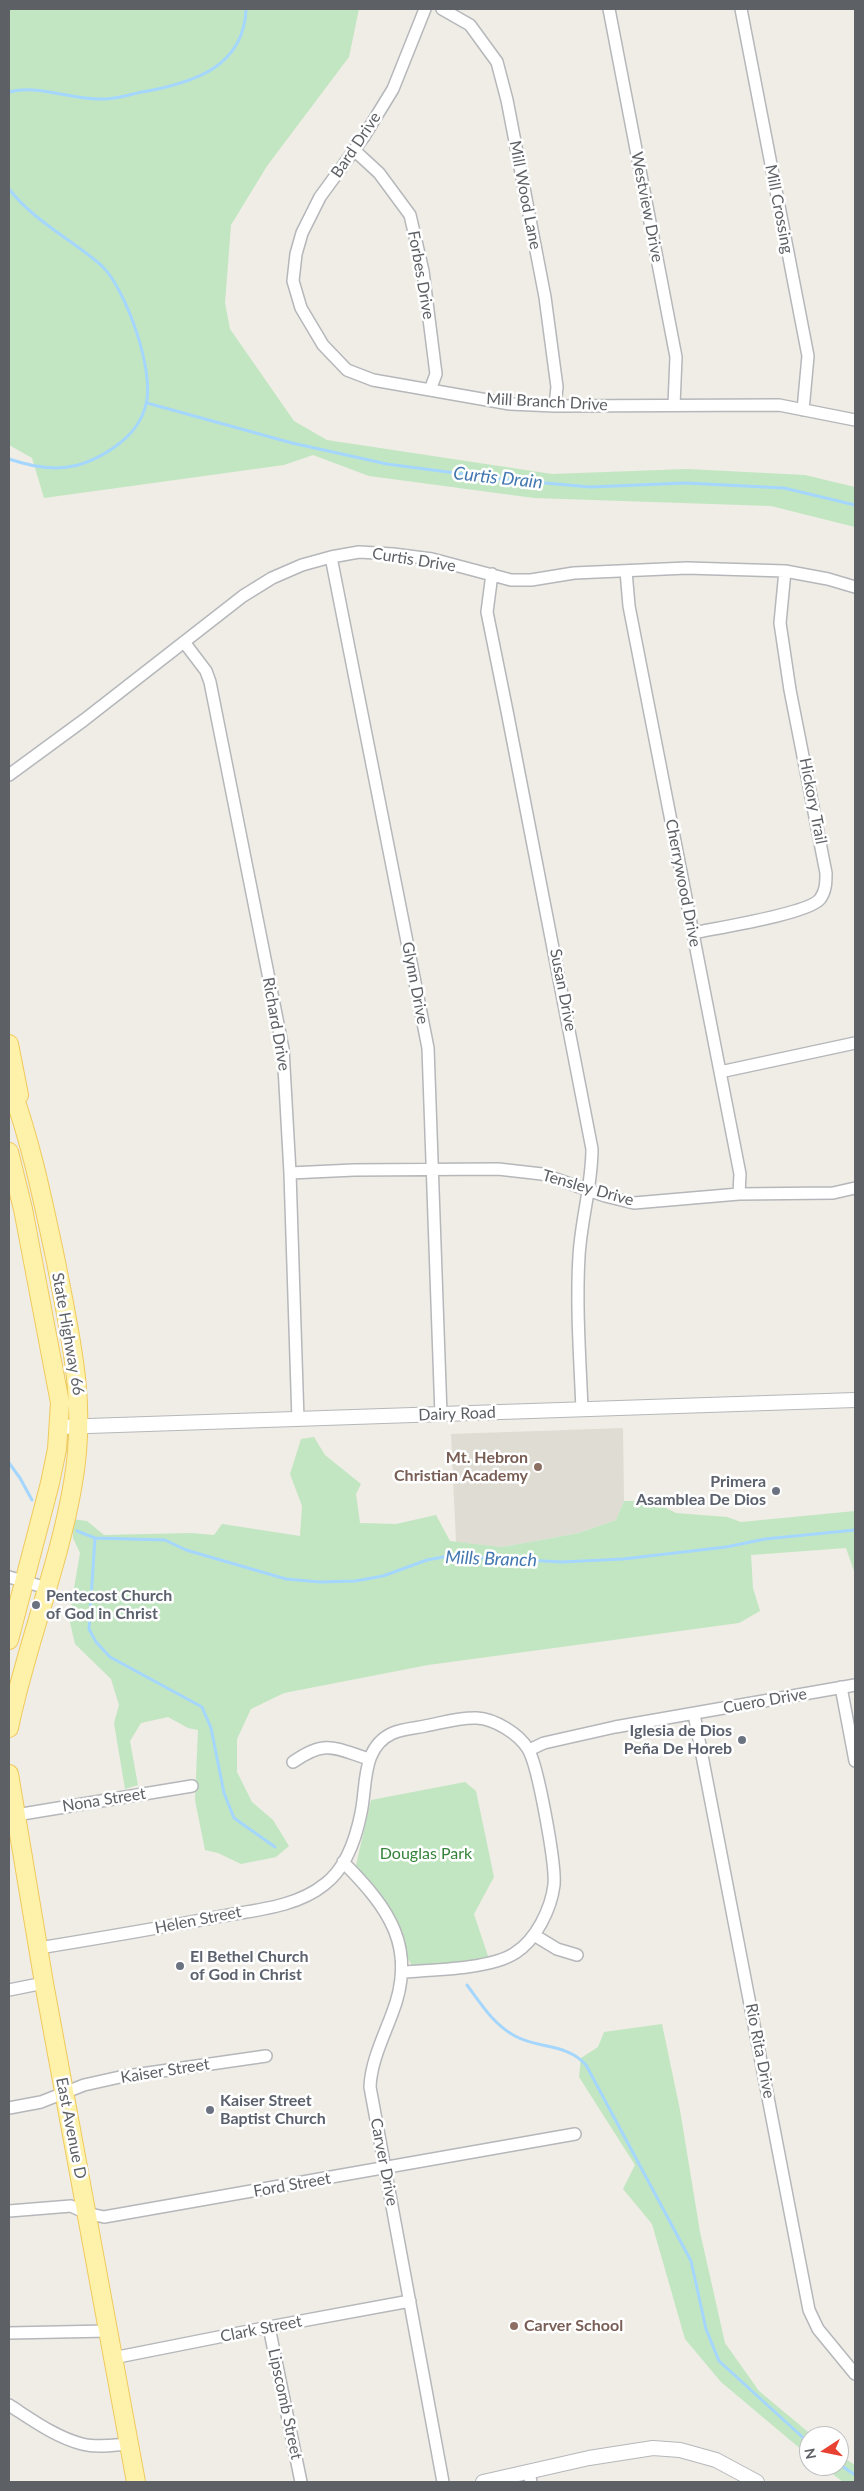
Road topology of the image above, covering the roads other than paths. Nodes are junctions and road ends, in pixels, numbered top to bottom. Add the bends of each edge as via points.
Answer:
1 (425, 9) edge
2 (442, 9) edge
3 (609, 9) edge
4 (740, 9) edge
5 (354, 150) junction
6 (293, 281) joint
7 (430, 390) junction
8 (674, 405) junction
9 (555, 406) junction
10 (803, 410) junction
11 (855, 420) edge
12 (331, 557) junction
13 (626, 571) junction
14 (785, 572) junction
15 (492, 574) junction
16 (855, 587) edge
17 (184, 642) junction
18 (9, 775) edge
19 (693, 933) junction
20 (855, 1043) edge
21 (9, 1044) edge
22 (720, 1072) junction
23 (9, 1082) edge
24 (30, 1146) junction
25 (9, 1152) edge
26 (433, 1169) junction
27 (290, 1174) junction
28 (855, 1188) edge
29 (589, 1190) junction
30 (739, 1194) junction
31 (855, 1400) edge
32 (582, 1410) junction
33 (441, 1415) junction
34 (298, 1420) junction
35 (59, 1427) junction
36 (80, 1427) junction
37 (17, 1579) edge
38 (48, 1588) junction
39 (9, 1640) edge
40 (855, 1685) edge
41 (841, 1687) junction
42 (694, 1714) junction
43 (9, 1728) edge
44 (529, 1750) junction
45 (369, 1759) junction
46 (855, 1761) edge
47 (294, 1762) dead end
48 (9, 1774) edge
49 (192, 1786) dead end
50 (15, 1828) edge
51 (343, 1862) junction
52 (534, 1935) junction
53 (39, 1948) junction
54 (577, 1955) dead end
55 (403, 1972) junction
56 (44, 1983) junction
57 (9, 1990) edge
58 (266, 2056) dead end
59 (64, 2092) junction
60 (9, 2108) edge
61 (575, 2134) dead end
62 (385, 2169) junction
63 (9, 2211) edge
64 (86, 2213) junction
65 (410, 2301) junction
66 (269, 2327) junction
67 (108, 2331) junction
68 (9, 2332) edge
69 (113, 2358) junction
70 (855, 2374) edge
71 (9, 2405) edge
72 (129, 2444) junction
73 (530, 2477) edge
74 (136, 2482) edge
75 (302, 2482) edge
76 (443, 2482) edge
77 (483, 2482) edge
78 (757, 2482) edge

1 - 5 street, Bard Drive via 393,90
2 - 9 street, Mill Wood Lane via 470,25 497,62 545,297 557,387
3 - 8 street, Westview Drive via 676,357
4 - 10 street, Mill Crossing via 808,356
5 - 6 street, Bard Drive via 320,197 302,233
5 - 7 street, Forbes Drive via 379,173 410,215 423,271 436,374
6 - 7 street, Mill Branch Drive via 301,308 323,345 347,370 373,380
7 - 9 street, Mill Branch Drive via 510,404
8 - 9 street, Mill Branch Drive
8 - 10 street, Mill Branch Drive via 779,405
10 - 11 street, Mill Branch Drive
12 - 15 street, Curtis Drive via 359,552 393,554 432,559
12 - 17 street, Curtis Drive via 272,578 242,596
12 - 26 street, Glynn Drive via 428,1048
13 - 14 street, Curtis Drive via 687,568
13 - 15 street, Curtis Drive via 574,573 531,580 511,580
13 - 19 street, Cherrywood Drive via 629,606
14 - 16 street, Curtis Drive
14 - 19 street, Hickory Trail via 780,624 826,873 826,888 820,900 803,910
15 - 29 street, Susan Drive via 488,612 492,644 585,1104 592,1148
17 - 18 street, Curtis Drive
17 - 27 street, Richard Drive via 206,671 210,682 283,1049
19 - 22 street, Cherrywood Drive
20 - 22 street
21 - 24 main road
22 - 30 street, Cherrywood Drive via 740,1174
23 - 24 main road, State Highway 66
24 - 36 main road, State Highway 66 via 72,1344
25 - 35 main road, State Highway 66 via 24,1209 56,1374
26 - 27 street, Tensley Drive
26 - 29 street, Tensley Drive via 498,1169 542,1174
26 - 33 street, Glynn Drive
27 - 34 street, Richard Drive
28 - 30 street, Tensley Drive via 833,1193
29 - 30 street, Tensley Drive via 634,1203
29 - 32 street, Susan Drive via 578,1282
31 - 32 street, Dairy Road
32 - 33 street, Dairy Road
33 - 34 street, Dairy Road
34 - 36 street, Dairy Road
35 - 36 street, Dairy Road
35 - 37 main road, State Highway 66 via 50,1483
36 - 38 main road, State Highway 66 via 73,1483
37 - 38 street
37 - 39 main road, State Highway 66
38 - 43 main road, State Highway 66
40 - 41 street, Cuero Drive
41 - 42 street, Cuero Drive
41 - 46 street
42 - 44 street, Cuero Drive via 580,1735
42 - 70 street, Rio Rita Drive via 809,2310 822,2336
44 - 45 street via 516,1735 496,1723 478,1718 392,1733 376,1747
44 - 52 street via 554,1867 550,1901
45 - 47 street via 329,1746 311,1750
45 - 51 street, Helen Street via 362,1811 353,1844
48 - 50 main road, East Avenue D
49 - 50 street, Nona Street
50 - 53 main road, East Avenue D
51 - 53 street, Helen Street via 327,1883 302,1899 178,1925
51 - 55 street, Carver Drive via 371,1890 389,1917 399,1945
52 - 54 street via 557,1949
52 - 55 street via 515,1954 492,1962
53 - 56 main road, East Avenue D
55 - 62 street, Carver Drive via 400,1995 371,2070 370,2088
56 - 57 street
56 - 59 main road, East Avenue D
58 - 59 street, Kaiser Street via 120,2077
59 - 60 street, Kaiser Street via 41,2102
59 - 64 main road, East Avenue D
61 - 62 street, Ford Street
62 - 64 street, Ford Street via 104,2217
62 - 65 street, Carver Drive
63 - 64 street, Ford Street via 71,2206
64 - 67 main road, East Avenue D
65 - 66 street, Clark Street
65 - 76 street, Carver Drive
66 - 69 street, Clark Street
66 - 75 street, Lipscomb Street
67 - 68 street
67 - 69 main road, East Avenue D
69 - 72 main road, East Avenue D
71 - 72 street via 62,2436 83,2444
72 - 74 main road, East Avenue D
73 - 77 street
73 - 78 street via 636,2449 666,2448 716,2460

